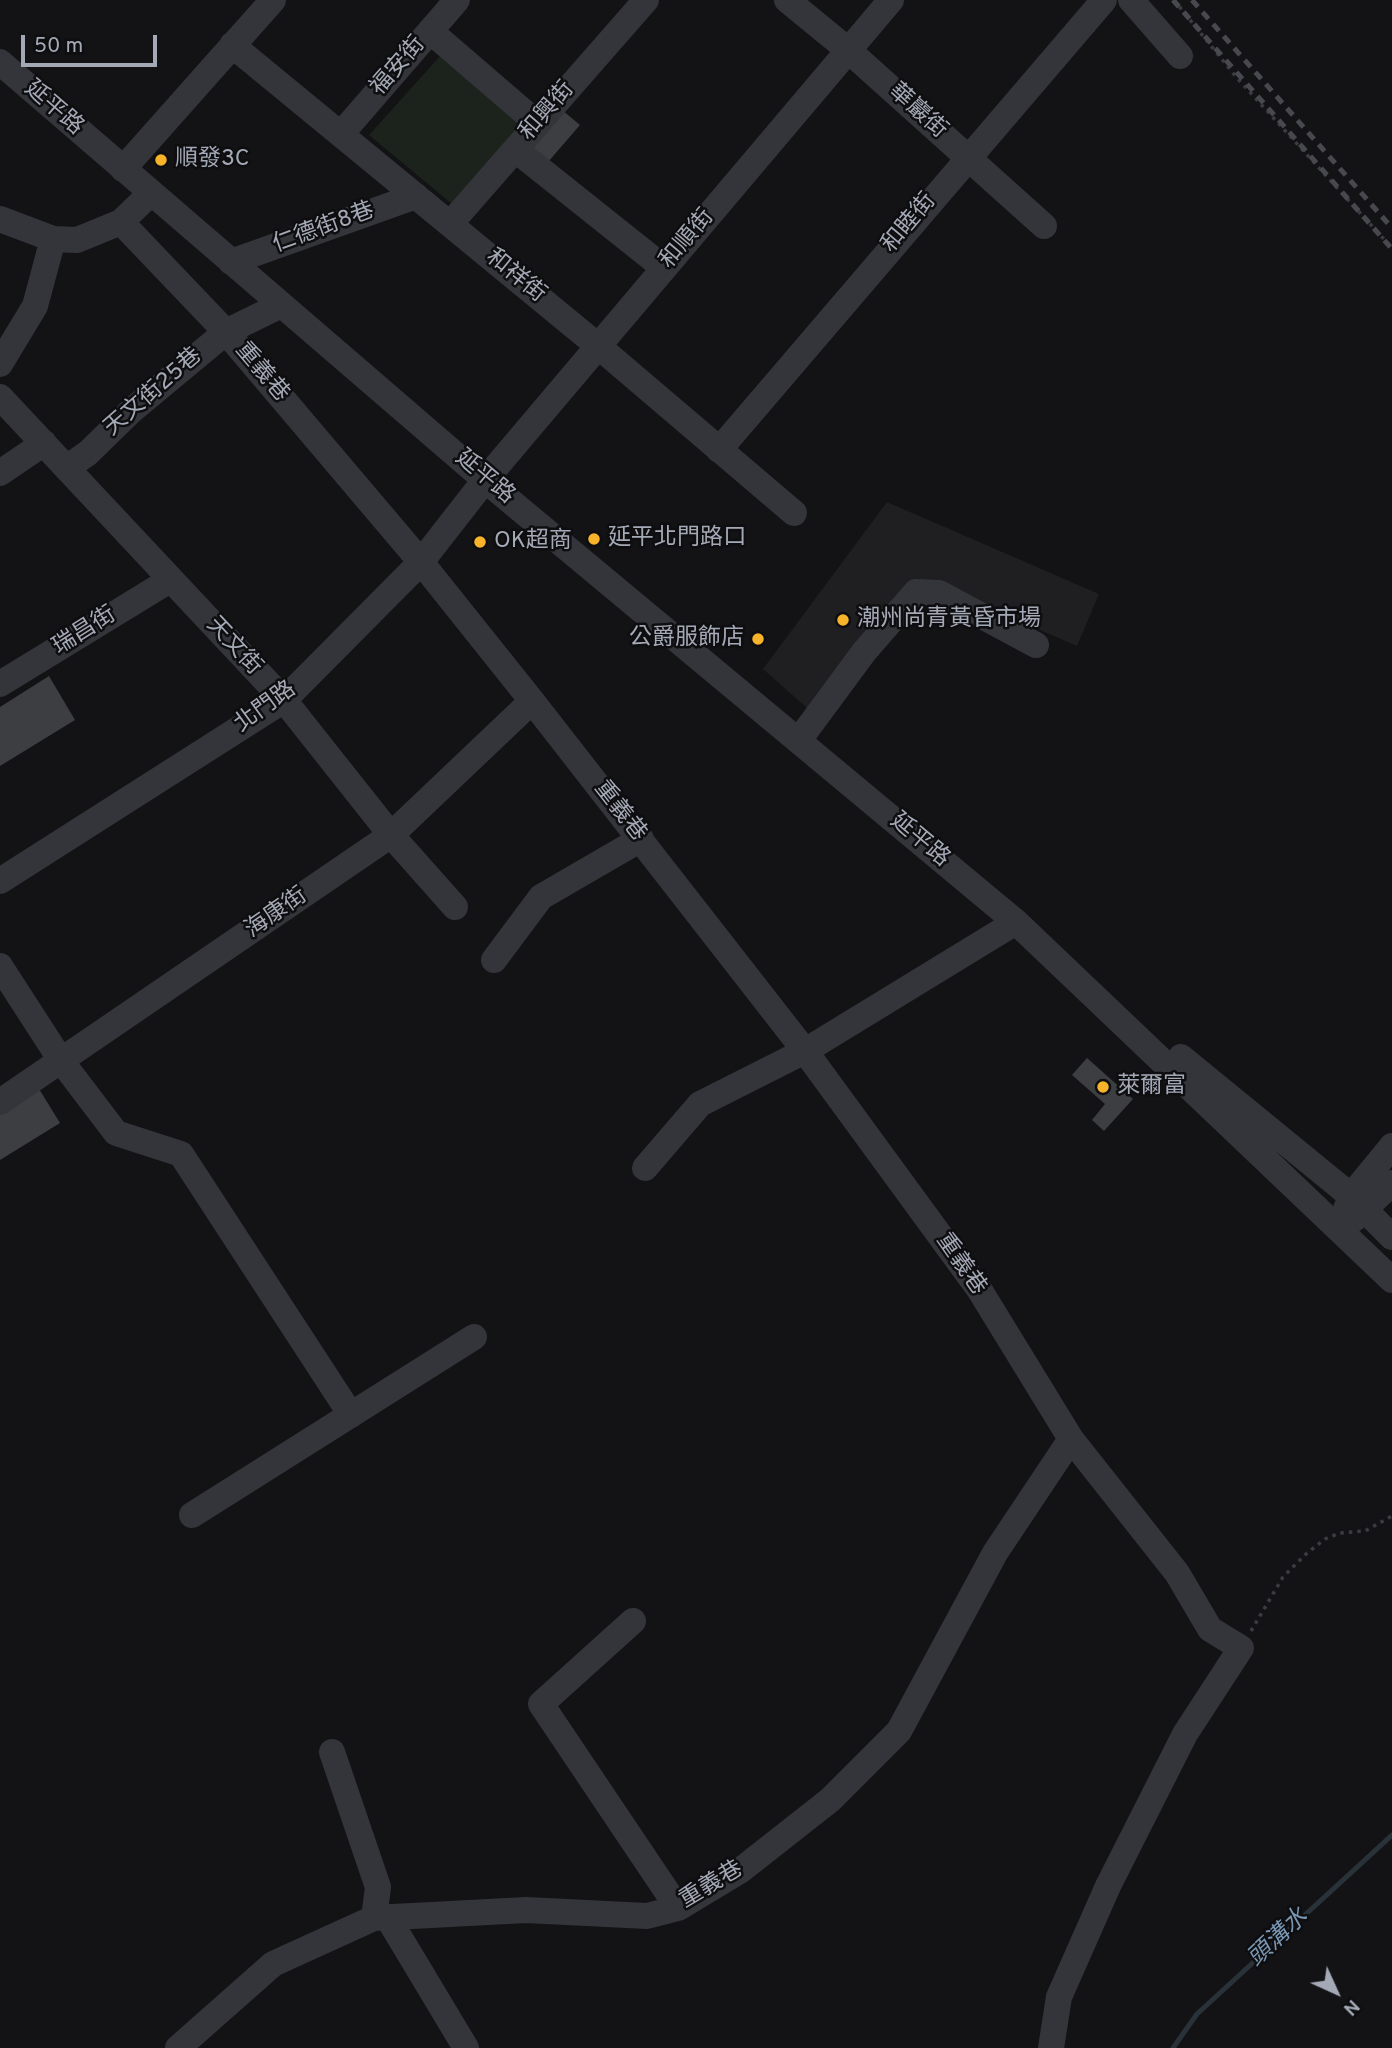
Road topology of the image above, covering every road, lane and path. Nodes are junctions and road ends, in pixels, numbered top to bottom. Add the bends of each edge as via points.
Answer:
1 (272, 0) edge
2 (457, 0) edge
3 (646, 0) edge
4 (787, 0) edge
5 (891, 0) edge
6 (1104, 0) edge
7 (1131, 0) edge
8 (1174, 0) edge
9 (430, 31) junction
10 (232, 45) junction
11 (848, 50) junction
12 (1180, 56) dead end
13 (0, 62) edge
14 (538, 124) junction
15 (341, 134) junction
16 (516, 150) junction
17 (967, 157) junction
18 (123, 170) junction
19 (151, 194) junction
20 (416, 196) junction
21 (0, 219) edge
22 (121, 222) junction
23 (450, 224) junction
24 (1044, 226) dead end
25 (53, 239) junction
26 (1392, 248) edge
27 (231, 262) junction
28 (664, 268) junction
29 (281, 305) junction
30 (226, 332) junction
31 (598, 346) junction
32 (0, 364) edge
33 (0, 397) edge
34 (44, 443) junction
35 (719, 450) junction
36 (68, 467) junction
37 (0, 473) edge
38 (485, 480) junction
39 (794, 513) dead end
40 (421, 562) junction
41 (170, 580) junction
42 (1036, 645) dead end
43 (0, 684) edge
44 (284, 700) junction
45 (533, 701) junction
46 (799, 740) junction
47 (391, 835) junction
48 (640, 839) junction
49 (0, 881) edge
50 (455, 908) dead end
51 (1016, 922) junction
52 (1038, 942) junction
53 (494, 960) dead end
54 (0, 965) edge
55 (805, 1051) junction
56 (62, 1062) junction
57 (0, 1102) edge
58 (1392, 1146) edge
59 (645, 1168) dead end
60 (1392, 1183) edge
61 (1372, 1217) edge
62 (1338, 1230) junction
63 (1392, 1280) edge
64 (474, 1337) dead end
65 (351, 1415) junction
66 (1071, 1438) junction
67 (192, 1515) dead end
68 (1392, 1516) edge
69 (633, 1621) dead end
70 (1241, 1648) junction
71 (332, 1752) dead end
72 (678, 1908) junction
73 (381, 1918) junction
74 (178, 2048) edge
75 (466, 2048) edge
76 (1051, 2048) edge

1 - 10 street
2 - 9 street, 福安街
3 - 14 street, 和興街
4 - 11 street, 華巖街
5 - 11 street, 和順街
6 - 17 street, 和睦街
7 - 12 street
8 - 26 path via 1237,78
9 - 14 street
9 - 15 street, 福安街
10 - 15 street, 和祥街
10 - 18 street
11 - 17 street, 華巖街
11 - 28 street, 和順街
13 - 18 street, 延平路
14 - 16 street, 和興街
15 - 20 street, 和祥街
16 - 23 street, 和興街
16 - 28 street
17 - 24 street, 華巖街
17 - 35 street, 和睦街
18 - 19 street, 延平路
19 - 22 street
19 - 27 street, 延平路
20 - 23 street, 和祥街
20 - 27 street, 仁德街8巷
21 - 25 street
22 - 25 street via 77,240
22 - 30 street, 重義巷
23 - 31 street, 和祥街
25 - 32 street via 35,306
27 - 29 street, 延平路
28 - 31 street, 和順街
29 - 30 street, 天文街25巷
29 - 38 street, 延平路
30 - 36 street, 天文街25巷
30 - 40 street, 重義巷
31 - 35 street, 和祥街
31 - 38 street, 和順街
33 - 34 street, 天文街
34 - 36 street, 天文街
34 - 37 street
35 - 39 street, 和祥街
36 - 41 street, 天文街
38 - 40 street, 北門路
38 - 46 street, 延平路
40 - 44 street, 北門路
40 - 45 street, 重義巷
41 - 43 street, 瑞昌街
41 - 44 street, 天文街
42 - 46 street via 939,593 916,593 864,652
44 - 47 street, 天文街
44 - 49 street, 北門路
45 - 47 street, 海康街
45 - 48 street, 重義巷
46 - 51 street, 延平路
47 - 50 street, 天文街
47 - 56 street, 海康街
48 - 53 street via 541,897
48 - 55 street, 重義巷
51 - 52 street, 延平路
51 - 55 street
52 - 61 street, 延平路
52 - 62 street, 延平路
54 - 56 street
55 - 59 street via 700,1104
55 - 66 street, 重義巷 via 979,1289
56 - 57 street, 海康街
56 - 65 street via 116,1133 181,1154
58 - 61 street
60 - 61 street
61 - 62 street
62 - 63 street, 延平路
64 - 65 street
65 - 67 street
66 - 70 street, 重義巷 via 1177,1573 1210,1629
66 - 72 street, 重義巷 via 995,1553 900,1731 830,1800 741,1870
68 - 70 path via 1365,1531 1325,1539 1306,1554 1283,1577
69 - 72 street via 541,1704
70 - 76 street via 1185,1734 1108,1885 1059,1997
71 - 73 street via 377,1887
72 - 73 street, 重義巷 via 647,1916 526,1910
73 - 74 street, 重義巷 via 273,1964
73 - 75 street

